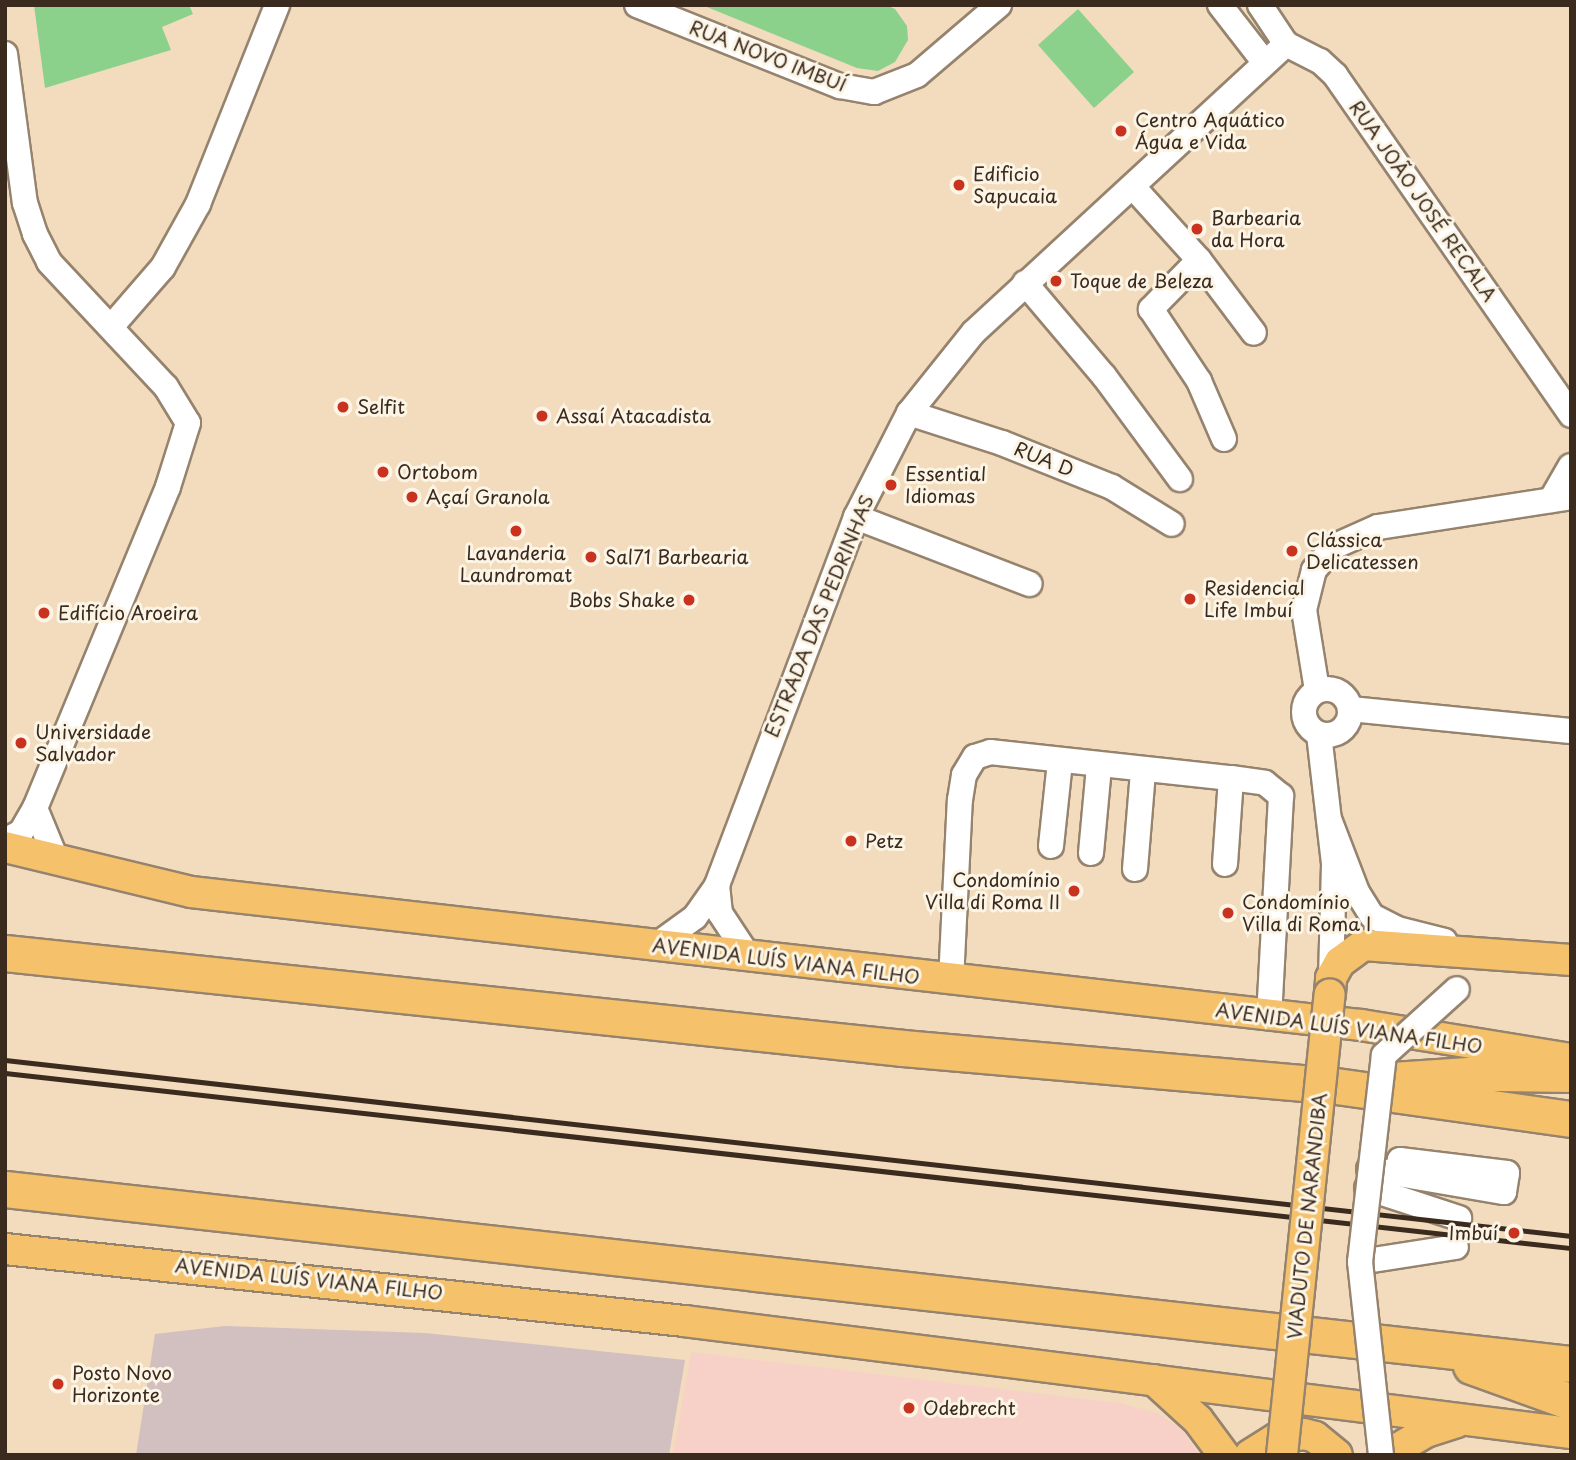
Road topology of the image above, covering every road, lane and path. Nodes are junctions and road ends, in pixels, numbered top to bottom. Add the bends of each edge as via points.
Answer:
1 (276, 5) edge
2 (637, 5) edge
3 (999, 5) edge
4 (1220, 5) edge
5 (1259, 5) edge
6 (1286, 44) junction
7 (5, 54) edge
8 (1265, 63) junction
9 (1133, 188) junction
10 (1199, 260) junction
11 (1025, 283) junction
12 (111, 327) junction
13 (1254, 333) dead end
14 (909, 413) junction
15 (1571, 415) edge
16 (1224, 439) dead end
17 (1571, 466) edge
18 (1180, 479) dead end
19 (1561, 498) edge
20 (856, 517) junction
21 (1172, 524) dead end
22 (1030, 584) dead end
23 (1324, 689) junction
24 (1350, 709) junction
25 (1571, 731) edge
26 (1326, 734) junction
27 (1060, 762) junction
28 (1100, 767) junction
29 (1143, 771) junction
30 (1231, 778) junction
31 (35, 808) junction
32 (1329, 819) junction
33 (5, 841) edge
34 (1051, 846) dead end
35 (5, 847) edge
36 (1091, 853) dead end
37 (56, 859) junction
38 (1225, 864) dead end
39 (1135, 869) dead end
40 (717, 886) junction
41 (655, 946) junction
42 (5, 953) edge
43 (1506, 954) junction
44 (749, 957) junction
45 (1571, 960) edge
46 (951, 981) junction
47 (1330, 986) junction
48 (1457, 989) dead end
49 (1269, 1015) junction
50 (1571, 1059) edge
51 (1571, 1074) edge
52 (1329, 1086) junction
53 (1571, 1119) edge
54 (1402, 1164) dead end
55 (1368, 1178) junction
56 (5, 1189) edge
57 (1459, 1218) dead end
58 (1456, 1247) dead end
59 (5, 1249) edge
60 (1360, 1262) junction
61 (1426, 1349) junction
62 (1571, 1364) edge
63 (1154, 1380) junction
64 (1571, 1402) edge
65 (1466, 1420) junction
66 (1571, 1433) edge
67 (1224, 1455) edge
68 (1250, 1455) edge
69 (1282, 1455) edge
70 (1337, 1455) edge
71 (1381, 1455) edge
72 (1387, 1455) edge

1 - 12 street via 188,224 163,267
2 - 3 street, RUA NOVO IMBUÍ via 840,86 874,92 916,75
4 - 8 street
5 - 6 street, RUA JOÃO JOSÉ RECALA
6 - 8 street, ESTRADA DAS PEDRINHAS
6 - 15 street, RUA JOÃO JOSÉ RECALA via 1320,61 1335,75
7 - 12 street via 25,203 35,234 49,262
8 - 9 street, ESTRADA DAS PEDRINHAS
9 - 10 street
9 - 11 street, ESTRADA DAS PEDRINHAS
10 - 13 street
10 - 16 street via 1151,309 1199,381
11 - 14 street, ESTRADA DAS PEDRINHAS via 937,373
11 - 18 street via 1104,376
12 - 31 street via 177,400 187,432
14 - 20 street, ESTRADA DAS PEDRINHAS
14 - 21 street, RUA D via 1100,482
17 - 19 street
19 - 23 street via 1378,527 1333,547 1314,570 1304,610 1312,661
20 - 22 street
20 - 40 street, ESTRADA DAS PEDRINHAS
23 - 24 street via 1344,696
23 - 26 street via 1307,699 1303,713 1308,726
24 - 25 street
24 - 26 street via 1346,725
26 - 32 street
27 - 28 street
27 - 34 street
27 - 46 street via 990,752 981,753 969,764 960,800
28 - 29 street
28 - 36 street
29 - 30 street
29 - 39 street
30 - 38 street
30 - 49 street via 1265,783 1280,796
31 - 33 street via 21,832
31 - 37 street
32 - 43 street via 1357,892 1383,925
32 - 47 street via 1334,864
35 - 37 main road, AVENIDA LUÍS VIANA FILHO
37 - 41 main road, AVENIDA LUÍS VIANA FILHO via 191,892
40 - 41 street, ESTRADA DAS PEDRINHAS via 695,917
40 - 44 street via 720,913
41 - 44 main road, AVENIDA LUÍS VIANA FILHO
42 - 52 highway via 903,1048
43 - 45 main road
43 - 47 main road via 1363,945 1340,962
44 - 46 main road, AVENIDA LUÍS VIANA FILHO
46 - 49 main road, AVENIDA LUÍS VIANA FILHO
47 - 69 main road, VIADUTO DE NARANDIBA, bridge
48 - 55 street, bridge via 1384,1055
49 - 50 main road, AVENIDA LUÍS VIANA FILHO
51 - 52 highway via 1497,1073
52 - 53 highway
54 - 55 street via 1497,1179 1497,1184 1398,1167 1400,1160 1507,1173 1504,1192
55 - 57 street
55 - 60 street, bridge
56 - 61 highway
58 - 60 street
59 - 63 main road, AVENIDA LUÍS VIANA FILHO via 684,1321
60 - 71 street, bridge
61 - 62 highway
61 - 64 highway
63 - 65 main road, AVENIDA LUÍS VIANA FILHO
63 - 67 main road via 1198,1420
65 - 66 main road, AVENIDA LUÍS VIANA FILHO
65 - 72 main road via 1426,1432
68 - 70 main road via 1277,1438 1304,1434

